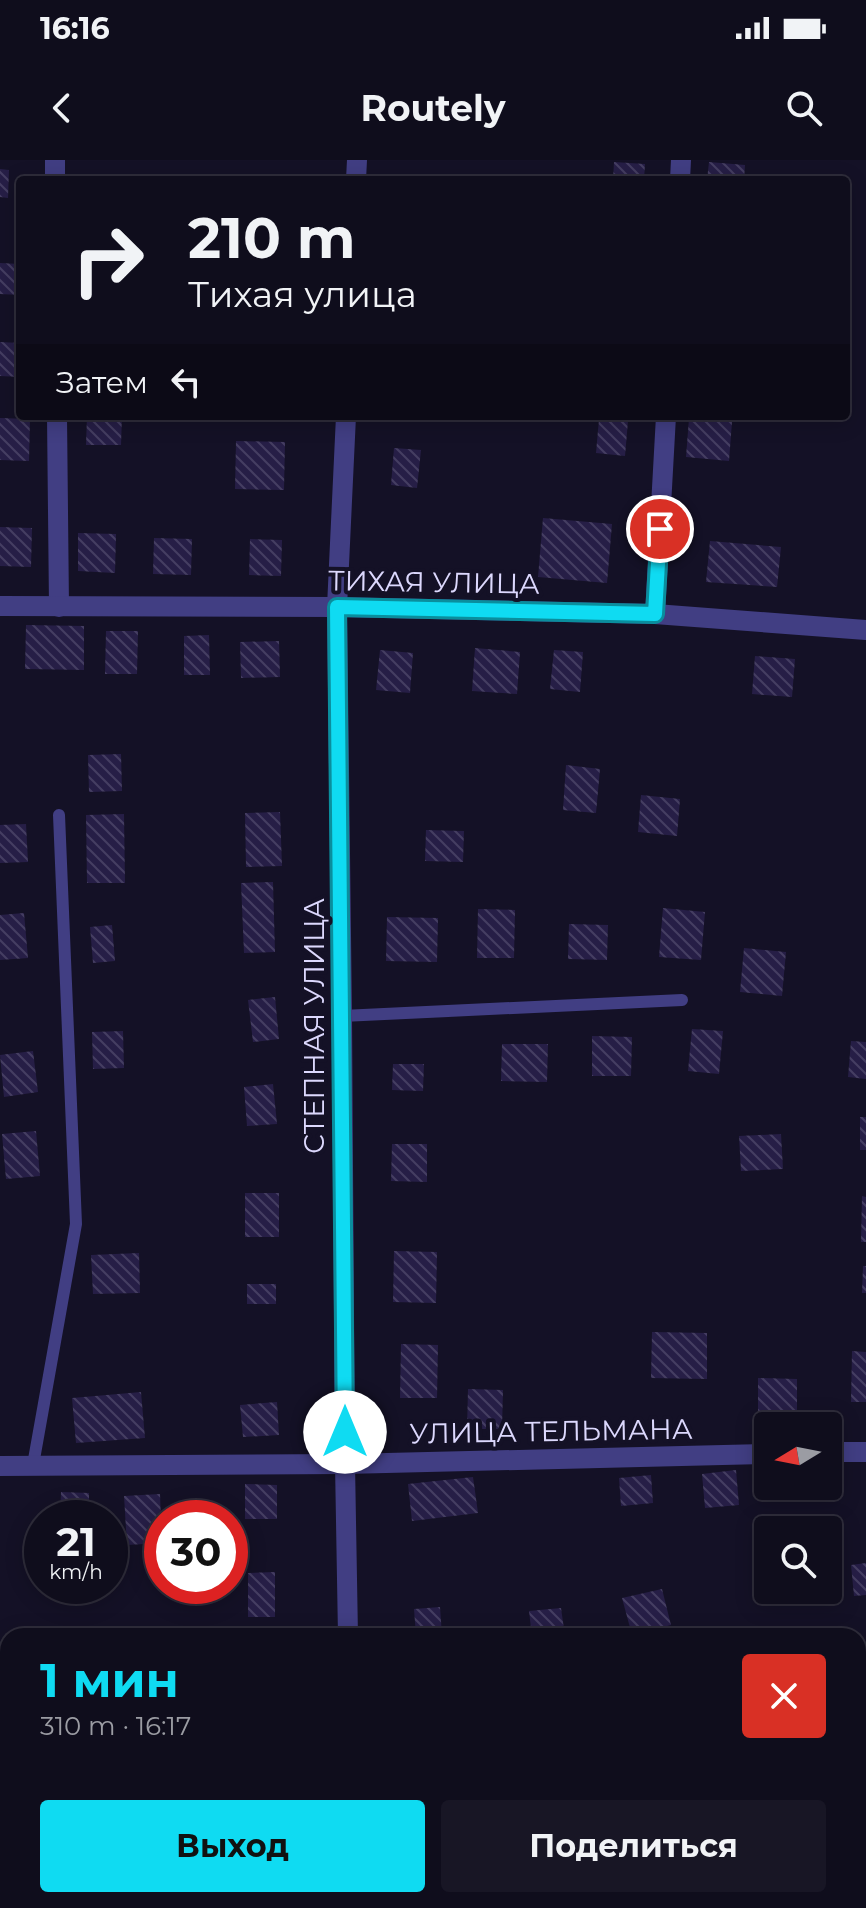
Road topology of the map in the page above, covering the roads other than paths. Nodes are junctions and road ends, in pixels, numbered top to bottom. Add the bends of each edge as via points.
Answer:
1 (57, 420) edge
2 (346, 420) edge
3 (666, 420) edge
4 (0, 606) edge
5 (59, 607) junction
6 (337, 607) junction
7 (655, 614) junction
8 (866, 630) edge
9 (59, 815) dead end
10 (682, 1000) dead end
11 (342, 1016) junction
12 (842, 1452) edge
13 (866, 1452) edge
14 (754, 1454) edge
15 (345, 1464) junction
16 (33, 1465) junction
17 (0, 1466) edge
18 (348, 1628) edge

1 - 5 street
2 - 6 street, СТЕПНАЯ УЛИЦА
3 - 7 street
4 - 5 street, ТИХАЯ УЛИЦА
5 - 6 street, ТИХАЯ УЛИЦА
6 - 7 street, ТИХАЯ УЛИЦА
6 - 11 street, СТЕПНАЯ УЛИЦА
7 - 8 street, ТИХАЯ УЛИЦА
9 - 16 lane via 76,1224
10 - 11 lane
11 - 15 street, СТЕПНАЯ УЛИЦА
12 - 13 street
14 - 15 street, УЛИЦА ТЕЛЬМАНА
15 - 16 street, УЛИЦА ТЕЛЬМАНА
15 - 18 street, СТЕПНАЯ УЛИЦА
16 - 17 street, УЛИЦА ТЕЛЬМАНА

